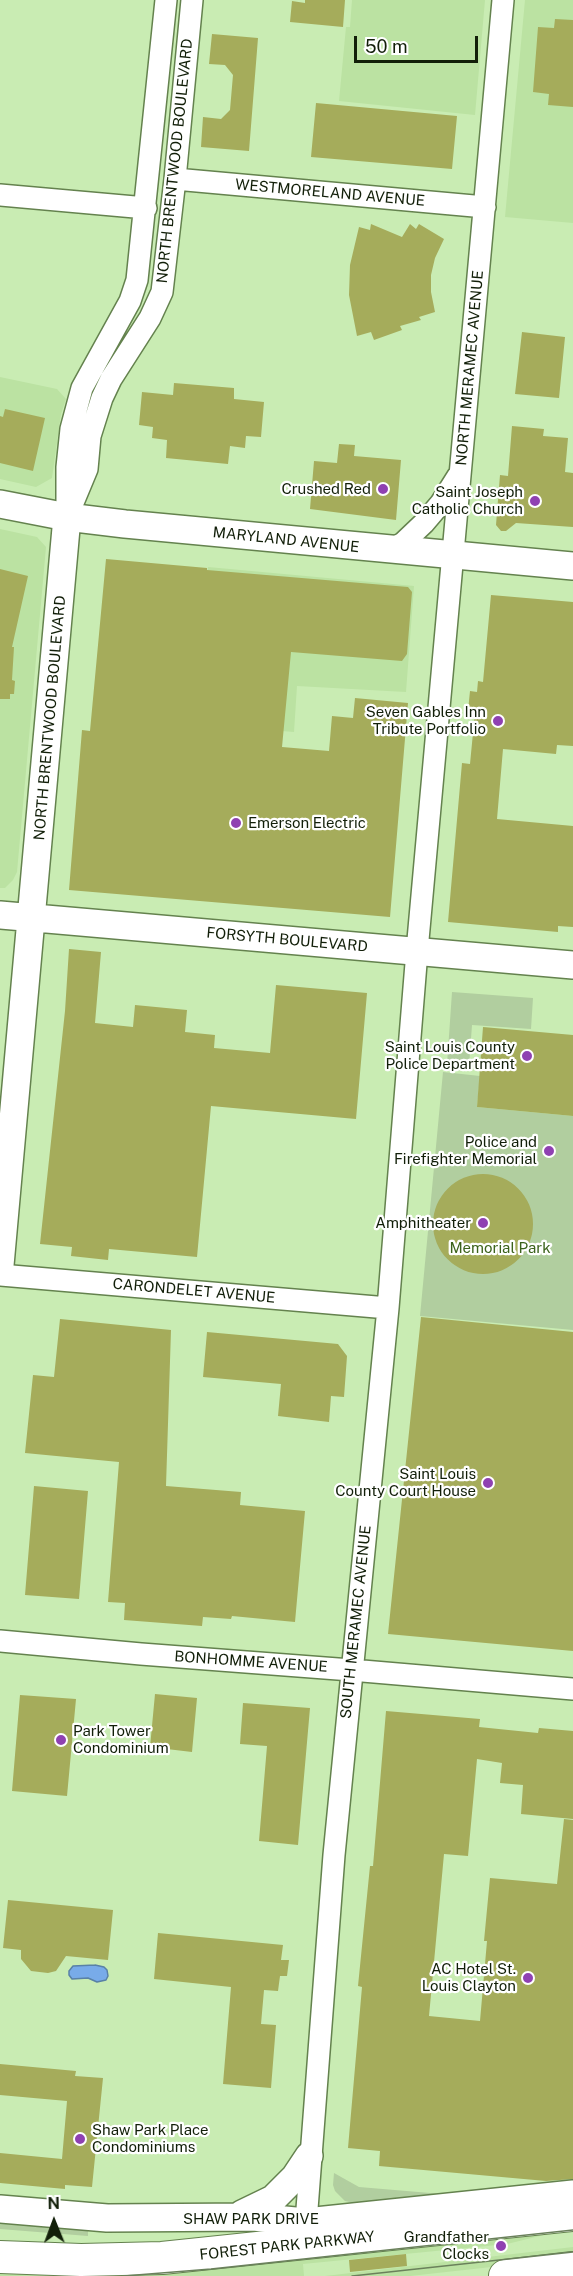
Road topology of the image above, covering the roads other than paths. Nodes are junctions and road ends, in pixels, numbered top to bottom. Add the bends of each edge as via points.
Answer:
1 (166, 0) edge
2 (192, 0) edge
3 (503, 0) edge
4 (175, 179) junction
5 (0, 195) edge
6 (485, 207) junction
7 (146, 208) junction
8 (461, 470) junction
9 (0, 504) edge
10 (67, 517) junction
11 (390, 550) junction
12 (453, 556) junction
13 (573, 566) edge
14 (0, 915) edge
15 (32, 918) junction
16 (417, 951) junction
17 (573, 965) edge
18 (0, 1265) edge
19 (0, 1275) edge
20 (388, 1308) junction
21 (0, 1641) edge
22 (351, 1670) junction
23 (573, 1689) edge
24 (309, 2157) junction
25 (573, 2194) edge
26 (0, 2209) edge
27 (573, 2216) edge
28 (229, 2217) junction
29 (306, 2222) junction
30 (0, 2257) edge
31 (81, 2260) junction
32 (573, 2268) edge
33 (505, 2276) edge

1 - 7 street, NORTH BRENTWOOD BOULEVARD
2 - 4 street, NORTH BRENTWOOD BOULEVARD
3 - 6 street, NORTH MERAMEC AVENUE
4 - 6 street, WESTMORELAND AVENUE
4 - 10 street, NORTH BRENTWOOD BOULEVARD via 162,291 102,398 90,436 87,469
5 - 7 street
6 - 8 street, NORTH MERAMEC AVENUE
7 - 10 street, NORTH BRENTWOOD BOULEVARD via 135,289 82,388 71,429
8 - 11 street via 424,523
8 - 12 street, NORTH MERAMEC AVENUE
9 - 10 main road, MARYLAND AVENUE
10 - 11 main road, MARYLAND AVENUE
10 - 15 main road, NORTH BRENTWOOD BOULEVARD
11 - 12 main road, MARYLAND AVENUE
12 - 13 main road, MARYLAND AVENUE
12 - 16 street, NORTH MERAMEC AVENUE
14 - 15 main road, FORSYTH BOULEVARD
15 - 16 main road, FORSYTH BOULEVARD
15 - 18 main road, NORTH BRENTWOOD BOULEVARD
16 - 17 main road, FORSYTH BOULEVARD
16 - 20 street, SOUTH MERAMEC AVENUE
19 - 20 street, CARONDELET AVENUE
20 - 22 street, SOUTH MERAMEC AVENUE
21 - 22 street, BONHOMME AVENUE
22 - 23 street, BONHOMME AVENUE
22 - 24 street, SOUTH MERAMEC AVENUE
24 - 28 main road via 273,2199
24 - 29 street, SOUTH MERAMEC AVENUE
25 - 29 main road, SHAW PARK DRIVE
26 - 28 main road, SHAW PARK DRIVE via 107,2218
27 - 31 highway, FOREST PARK PARKWAY via 212,2254
28 - 29 main road, SHAW PARK DRIVE
29 - 31 highway via 130,2248
30 - 31 highway, FOREST PARK PARKWAY
32 - 33 highway

